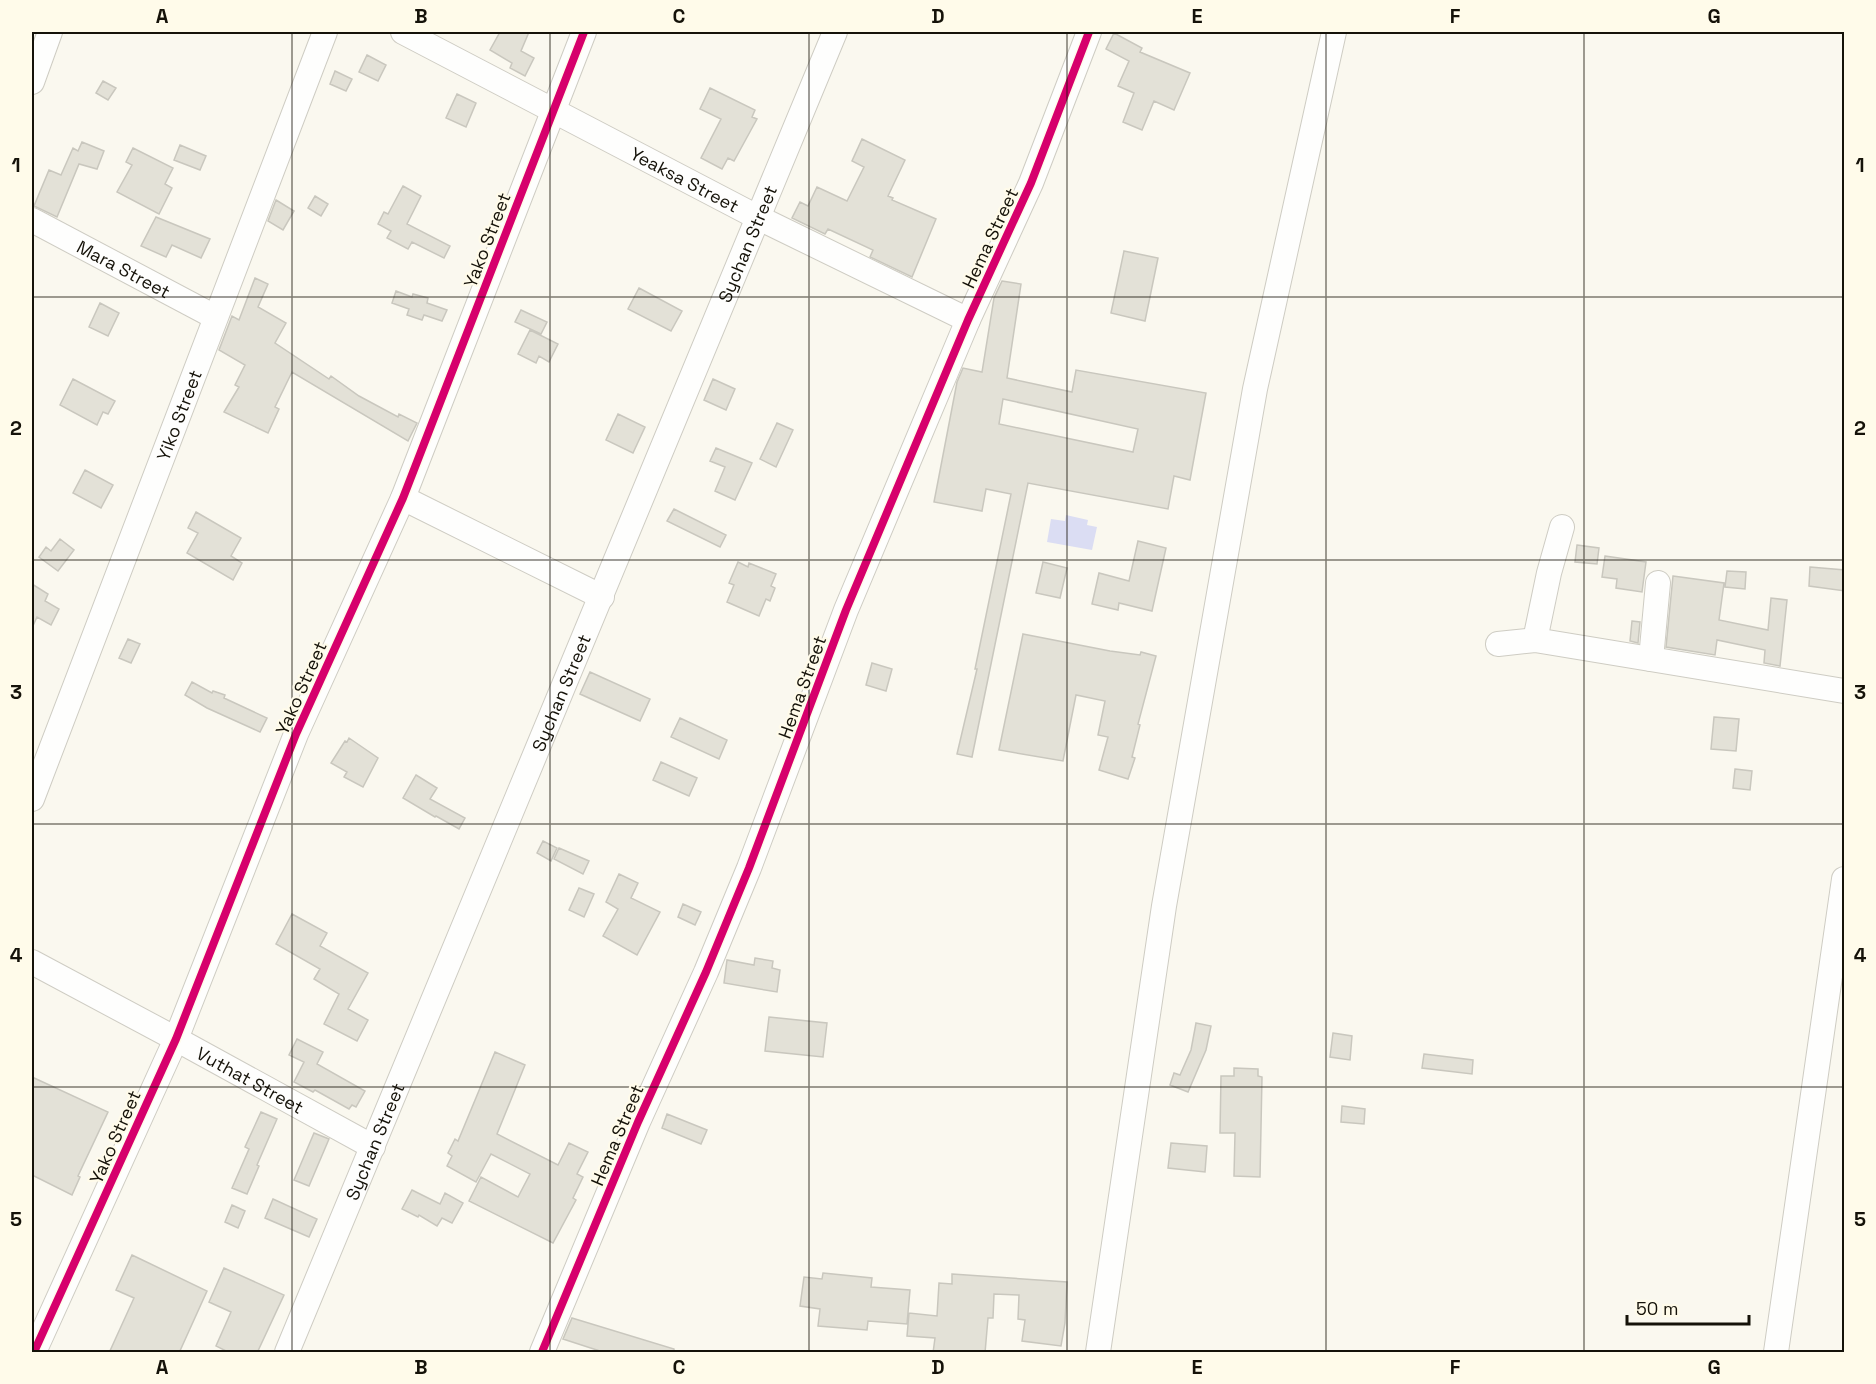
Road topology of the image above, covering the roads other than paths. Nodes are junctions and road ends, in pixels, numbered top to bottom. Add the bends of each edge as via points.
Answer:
1 (50, 32) edge
2 (325, 32) edge
3 (403, 32) edge
4 (584, 32) edge
5 (835, 32) edge
6 (1089, 32) edge
7 (1334, 32) edge
8 (32, 82) edge
9 (555, 110) junction
10 (759, 218) junction
11 (32, 220) edge
12 (215, 317) junction
13 (969, 320) junction
14 (403, 498) junction
15 (1562, 526) dead end
16 (1658, 583) dead end
17 (602, 597) junction
18 (1534, 640) junction
19 (1498, 644) dead end
20 (1652, 659) junction
21 (1845, 691) edge
22 (32, 799) edge
23 (1845, 879) edge
24 (32, 962) edge
25 (176, 1039) junction
26 (373, 1147) junction
27 (34, 1353) edge
28 (287, 1353) edge
29 (542, 1353) edge
30 (1098, 1353) edge
31 (1776, 1353) edge

1 - 8 street
2 - 12 street, Yiko Street
3 - 9 street, Yeaksa Street
4 - 9 street, Yako Street
5 - 10 street, Sychan Street
6 - 13 street, Hema Street via 1031,183
7 - 30 street via 1253,400 1164,906
9 - 10 street, Yeaksa Street
9 - 14 street, Yako Street
10 - 13 street, Yeaksa Street
10 - 17 street, Sychan Street
11 - 12 street, Mara Street
12 - 22 street, Yiko Street
13 - 29 street, Hema Street via 846,610 749,868
14 - 17 street
14 - 25 street, Yako Street via 296,734
15 - 18 street
16 - 20 street
17 - 26 street, Sychan Street
18 - 19 street
18 - 20 street
20 - 21 street
23 - 31 street
24 - 25 street, Vuthat Street
25 - 26 street, Vuthat Street
25 - 27 street, Yako Street
26 - 28 street, Sychan Street

